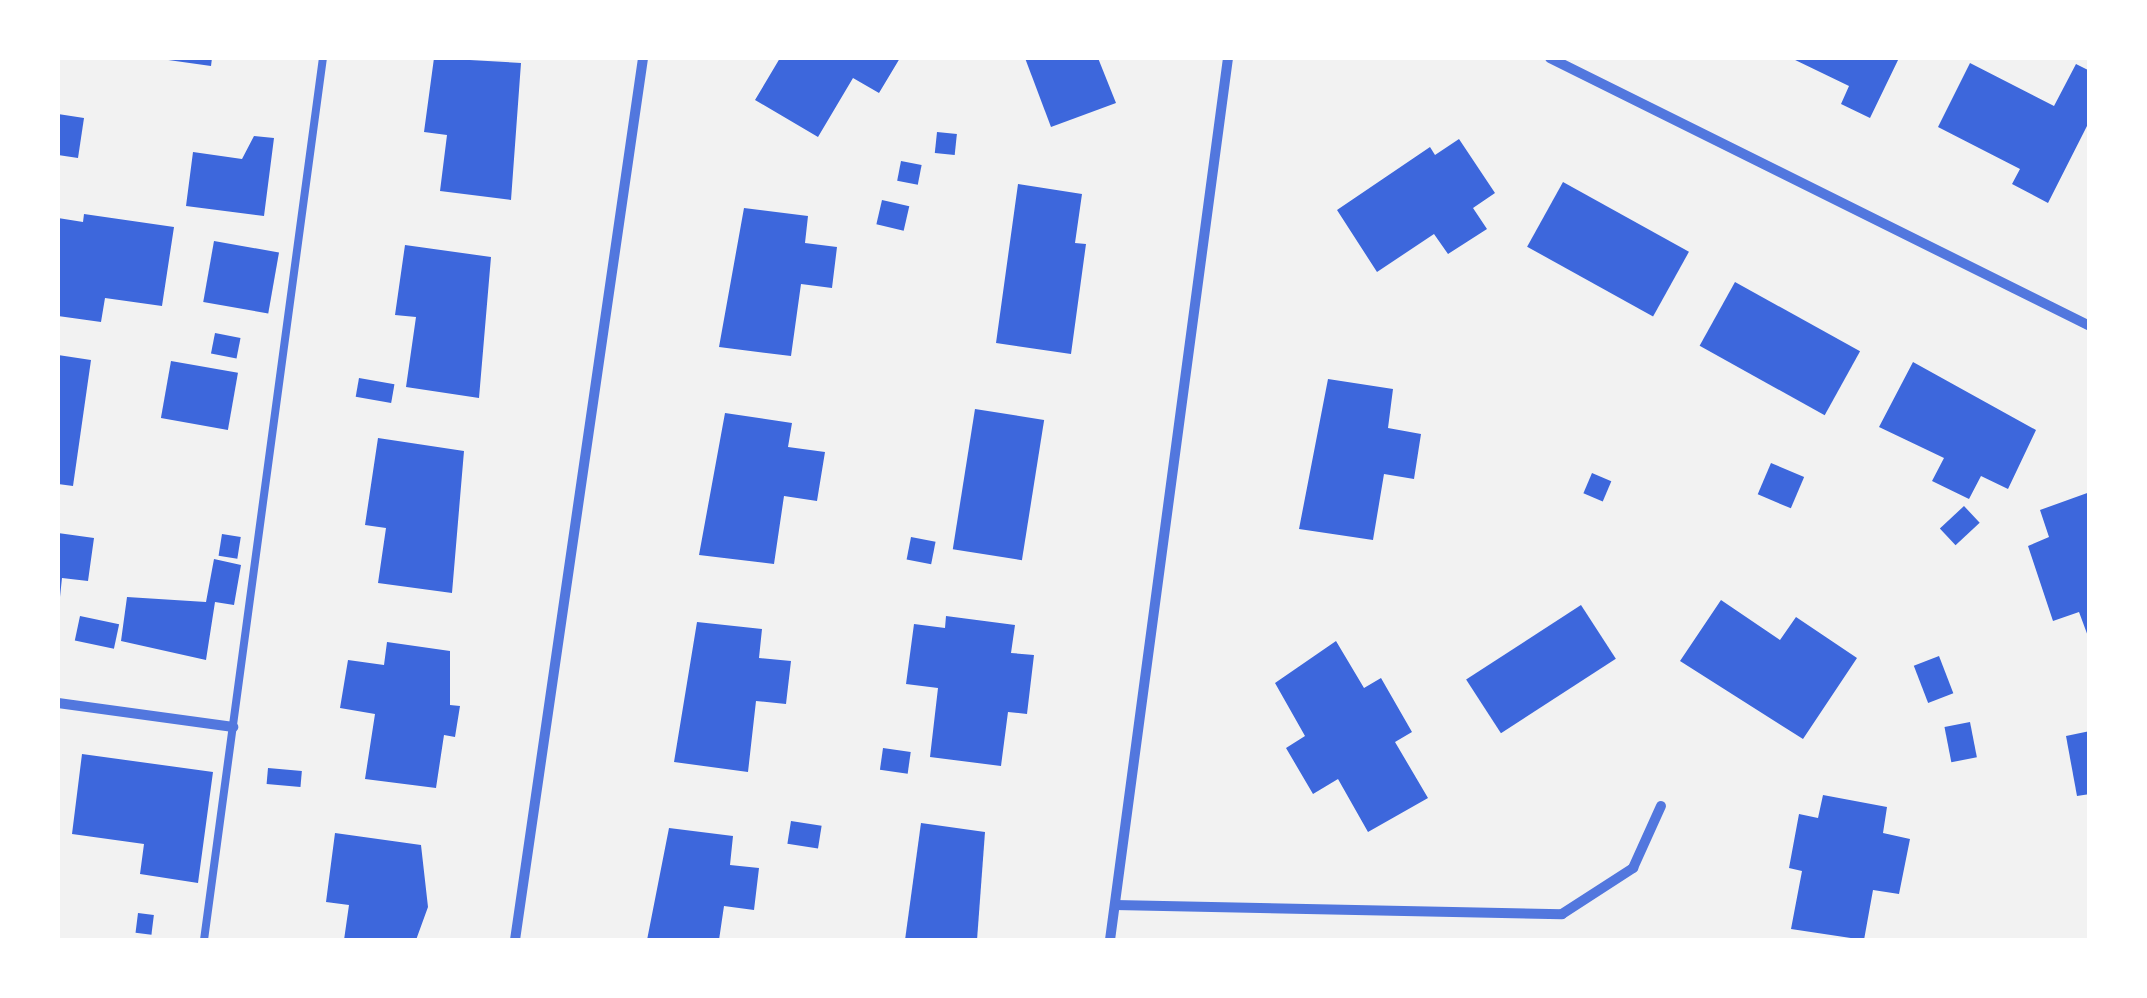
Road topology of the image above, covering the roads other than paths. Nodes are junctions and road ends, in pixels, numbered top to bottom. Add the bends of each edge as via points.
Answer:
1 (323, 58) edge
2 (643, 58) edge
3 (1228, 58) edge
4 (1550, 58) edge
5 (2090, 326) edge
6 (58, 704) edge
7 (233, 727) junction
8 (1661, 806) dead end
9 (1115, 904) junction
10 (204, 940) edge
11 (515, 940) edge
12 (1110, 940) edge

1 - 7 lane
2 - 11 street
3 - 9 street
4 - 5 street
6 - 7 street
7 - 10 lane
8 - 9 street via 1634,868 1562,914
9 - 12 street

